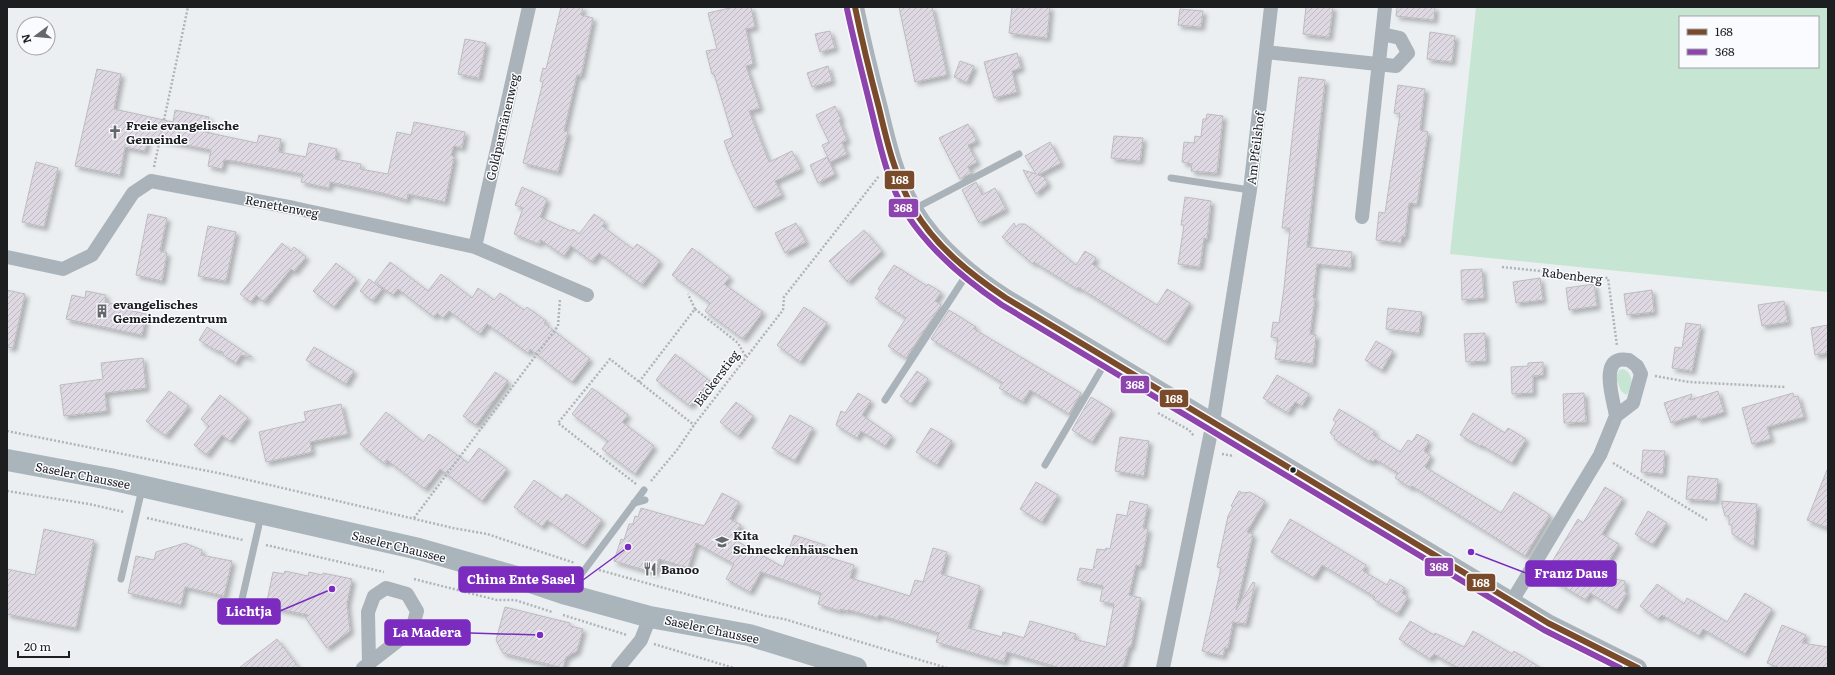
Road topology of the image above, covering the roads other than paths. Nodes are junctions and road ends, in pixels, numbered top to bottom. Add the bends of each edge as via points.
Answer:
1 (529, 7) edge
2 (855, 7) edge
3 (1271, 7) edge
4 (1385, 7) edge
5 (1382, 34) junction
6 (1266, 52) junction
7 (1379, 64) junction
8 (1019, 154) dead end
9 (1171, 178) dead end
10 (1250, 190) junction
11 (914, 209) junction
12 (1362, 217) dead end
13 (475, 247) junction
14 (7, 257) edge
15 (969, 271) junction
16 (587, 295) dead end
17 (1108, 358) junction
18 (885, 400) dead end
19 (1616, 416) junction
20 (1213, 422) junction
21 (7, 460) edge
22 (1045, 465) dead end
23 (143, 487) junction
24 (644, 490) road end
25 (645, 500) dead end
26 (634, 503) junction
27 (262, 514) junction
28 (121, 579) dead end
29 (566, 594) junction
30 (1512, 601) junction
31 (240, 608) dead end
32 (650, 617) junction
33 (366, 666) edge
34 (618, 668) edge
35 (856, 668) edge
36 (1163, 668) edge
37 (1638, 668) edge

1 - 13 street, Goldparmänenweg
2 - 11 street via 894,165
3 - 6 street, Am Pfeilshof
4 - 5 street
5 - 7 street
5 - 7 street via 1400,38 1408,52 1396,66
6 - 7 street
6 - 10 street, Am Pfeilshof
7 - 12 street
8 - 11 lane
9 - 10 lane
10 - 20 street, Am Pfeilshof
11 - 15 street via 934,236
13 - 14 street, Renettenweg via 294,208 151,181 133,193 92,255 63,269
13 - 16 street, Renettenweg
15 - 17 street via 1006,298
15 - 18 lane
17 - 20 street
17 - 22 lane
19 - 19 street via 1633,403 1641,374 1637,366 1629,360 1619,360 1612,364 1609,374
19 - 30 street via 1600,455
20 - 30 street
20 - 36 street, Am Pfeilshof
21 - 23 main road, Saseler Chaussee
23 - 27 main road, Saseler Chaussee
23 - 28 lane
24 - 26 lane
25 - 26 lane
26 - 29 lane
27 - 29 main road, Saseler Chaussee via 419,549
27 - 31 lane
29 - 32 main road, Saseler Chaussee
30 - 37 street via 1548,623
32 - 34 street via 641,640
32 - 35 main road, Saseler Chaussee via 750,635
33 - 33 street via 412,630 417,611 407,594 386,588 374,596 368,612

